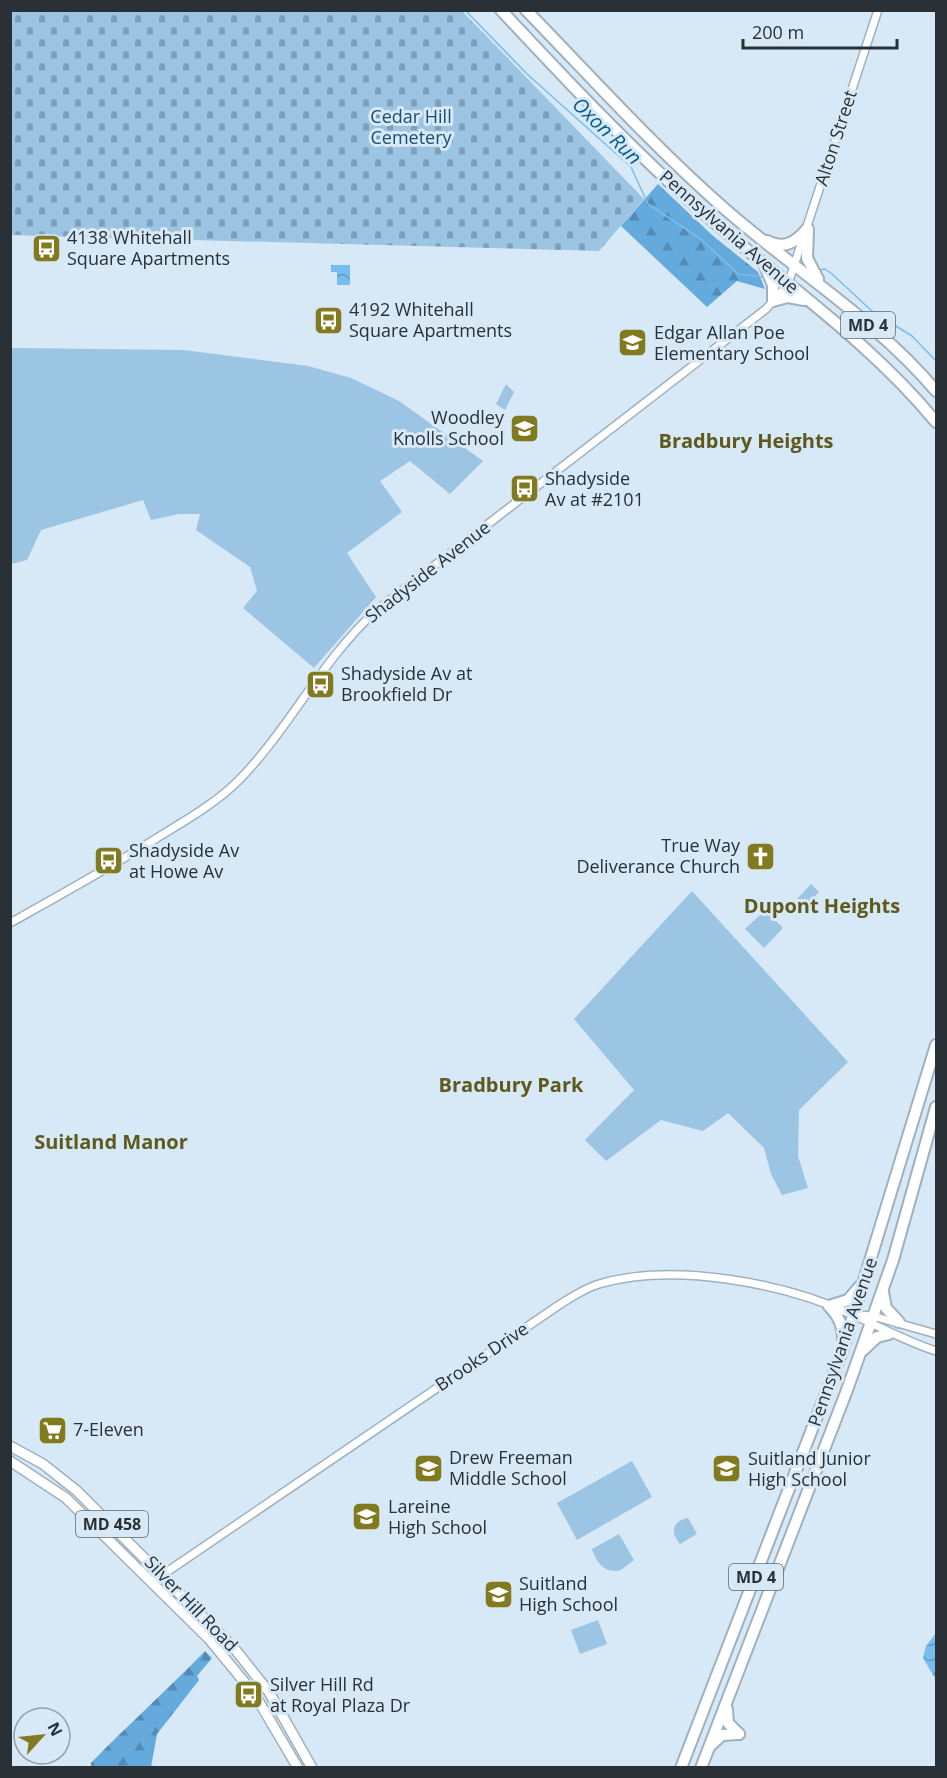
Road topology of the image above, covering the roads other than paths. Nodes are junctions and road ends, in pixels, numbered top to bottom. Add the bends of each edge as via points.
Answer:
1 (501, 10) edge
2 (526, 10) edge
3 (878, 10) edge
4 (807, 228) junction
5 (753, 232) junction
6 (794, 265) junction
7 (764, 266) junction
8 (788, 284) junction
9 (807, 300) junction
10 (773, 301) junction
11 (858, 316) junction
12 (936, 391) edge
13 (936, 422) edge
14 (10, 923) edge
15 (936, 1045) edge
16 (936, 1107) edge
17 (867, 1276) junction
18 (884, 1285) junction
19 (830, 1306) junction
20 (854, 1315) junction
21 (872, 1320) junction
22 (899, 1322) junction
23 (889, 1334) junction
24 (936, 1334) edge
25 (843, 1349) junction
26 (936, 1351) edge
27 (860, 1353) junction
28 (10, 1446) edge
29 (10, 1461) edge
30 (163, 1574) junction
31 (152, 1582) junction
32 (728, 1698) junction
33 (708, 1748) junction
34 (298, 1767) edge
35 (312, 1767) edge
36 (681, 1767) edge
37 (701, 1767) edge

1 - 7 highway, Pennsylvania Avenue / MD 4 via 640,153
2 - 5 highway, Pennsylvania Avenue / MD 4 via 673,161
3 - 4 street, Alton Street
4 - 5 highway via 799,238 784,245 771,243
4 - 6 street, Alton Street
4 - 11 highway via 806,253 812,271
5 - 6 highway, Pennsylvania Avenue / MD 4
6 - 8 street, Shadyside Avenue
6 - 11 highway, Pennsylvania Avenue / MD 4
7 - 8 highway, Pennsylvania Avenue / MD 4
7 - 10 highway via 772,285
8 - 9 highway, Pennsylvania Avenue / MD 4
8 - 10 street, Shadyside Avenue
9 - 10 highway via 788,297
9 - 13 highway, Pennsylvania Avenue / MD 4 via 884,363
10 - 14 street, Shadyside Avenue via 758,317 377,610 351,636 245,774 225,794
11 - 12 highway, Pennsylvania Avenue / MD 4
15 - 17 highway, Pennsylvania Avenue / MD 4
16 - 18 highway, Pennsylvania Avenue / MD 4
17 - 19 highway via 848,1300
17 - 20 highway, Pennsylvania Avenue / MD 4
18 - 21 highway, Pennsylvania Avenue / MD 4
18 - 22 highway via 886,1308
19 - 20 street, Brooks Drive
19 - 25 highway via 843,1327
19 - 30 street, Brooks Drive via 775,1289 705,1276 626,1279 592,1287 559,1305
20 - 21 street, Brooks Drive
20 - 25 highway, Pennsylvania Avenue / MD 4
21 - 22 street, Brooks Drive
21 - 23 street, Brooks Drive
21 - 27 highway, Pennsylvania Avenue / MD 4
22 - 24 street, Brooks Drive
23 - 26 street, Brooks Drive
23 - 27 highway via 875,1338
25 - 36 highway, Pennsylvania Avenue / MD 4
27 - 32 highway, Pennsylvania Avenue / MD 4
28 - 30 main road, Silver Hill Road / MD 458 via 58,1475
29 - 31 main road, Silver Hill Road / MD 458 via 60,1493
30 - 31 street, Brooks Drive
30 - 35 main road, Silver Hill Road / MD 458 via 256,1674
31 - 34 main road, Silver Hill Road / MD 458 via 244,1679
32 - 33 highway, Pennsylvania Avenue / MD 4
32 - 33 highway via 727,1720 739,1734 720,1736
33 - 37 highway, Pennsylvania Avenue / MD 4

